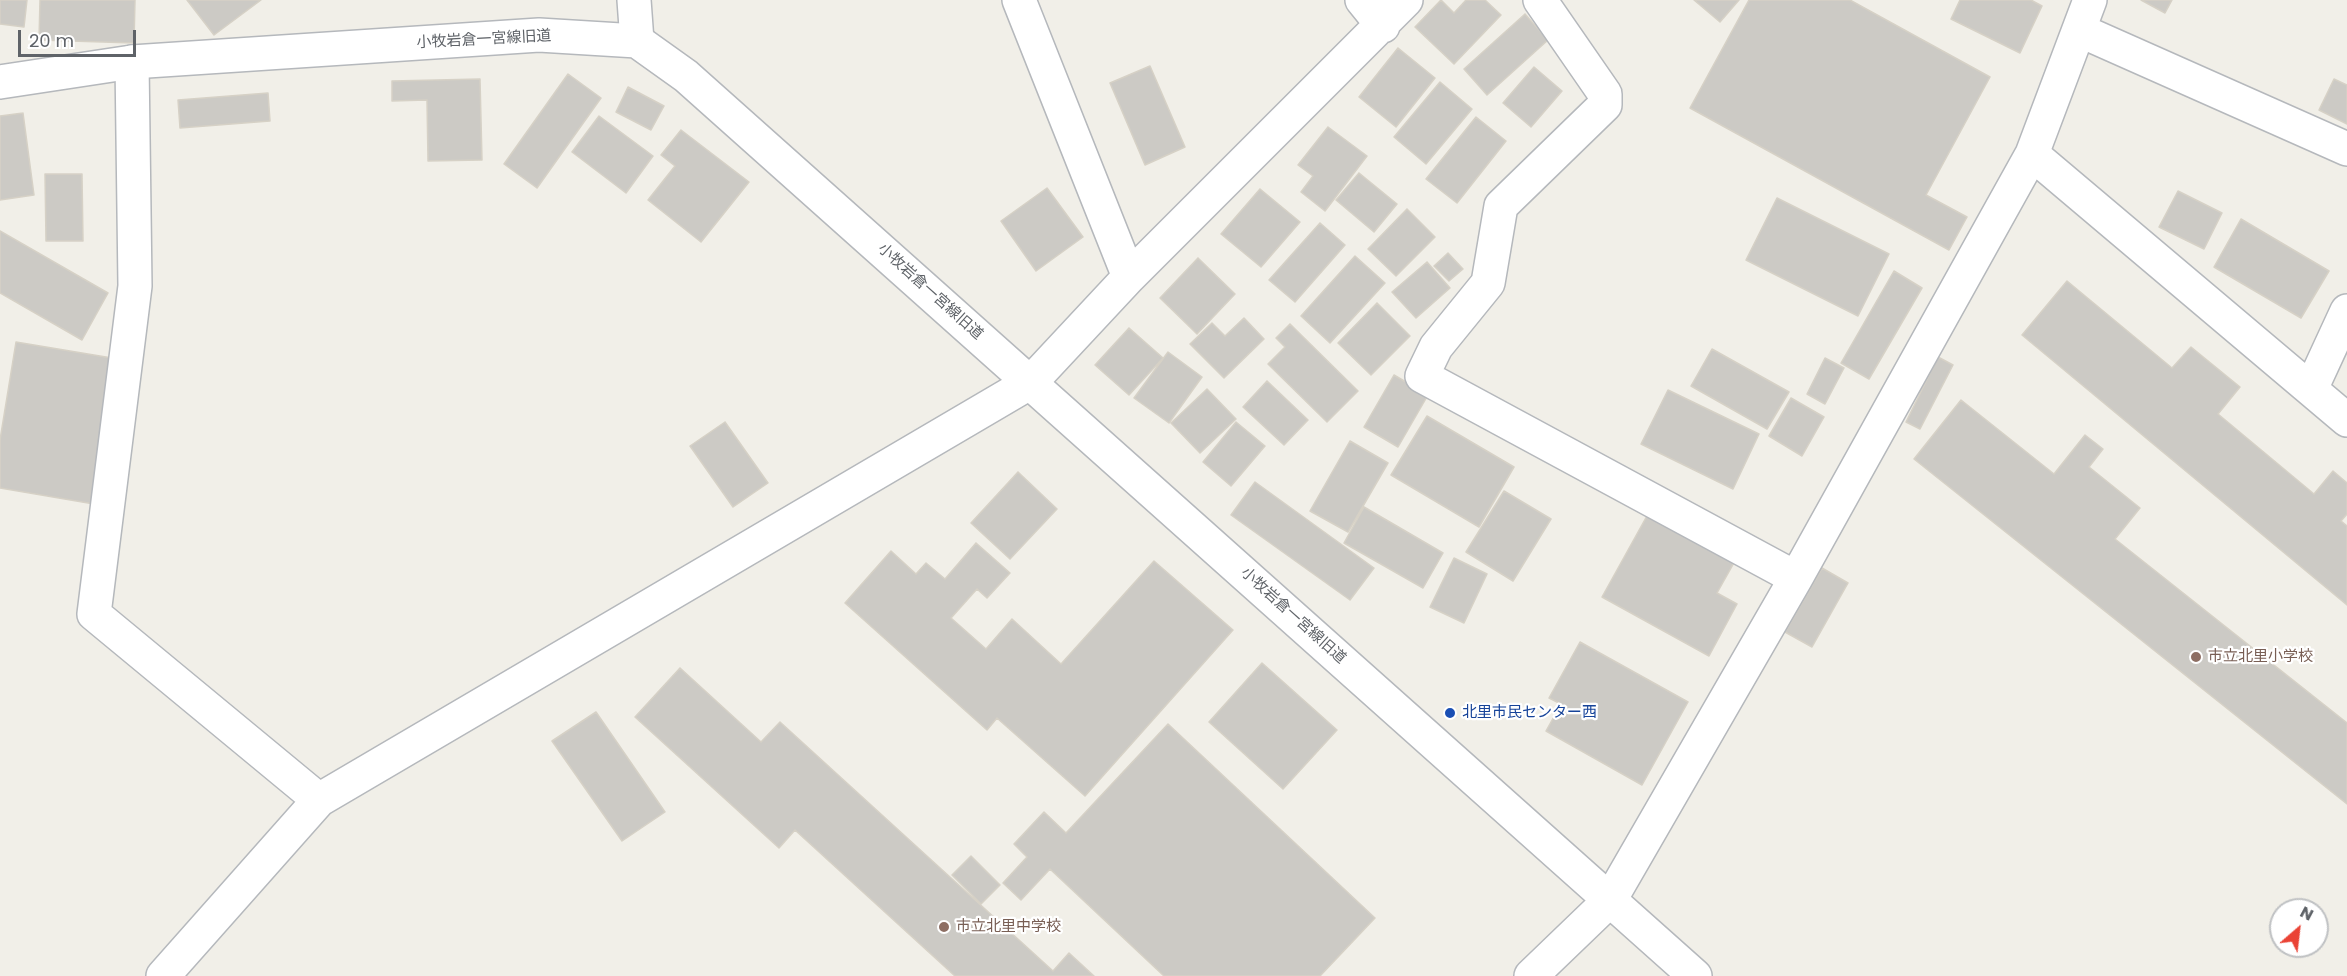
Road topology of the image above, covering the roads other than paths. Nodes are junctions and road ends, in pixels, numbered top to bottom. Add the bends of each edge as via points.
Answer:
1 (634, 0) edge
2 (1018, 0) edge
3 (1362, 0) edge
4 (1406, 0) edge
5 (1540, 0) edge
6 (2084, 15) edge
7 (1383, 26) junction
8 (637, 41) junction
9 (132, 62) junction
10 (0, 82) edge
11 (2347, 149) edge
12 (2032, 154) junction
13 (1129, 277) junction
14 (2347, 311) edge
15 (1031, 382) junction
16 (2311, 389) junction
17 (2347, 420) edge
18 (1796, 578) junction
19 (319, 800) junction
20 (1610, 900) junction
21 (163, 976) edge
22 (1531, 976) edge
23 (1695, 976) edge

1 - 8 street
2 - 13 street
3 - 7 street
4 - 7 street
5 - 18 street via 1605,94 1605,105 1501,206 1488,283 1436,347 1422,376
6 - 11 street
6 - 12 street
7 - 13 street
8 - 9 street, 小牧岩倉一宮線旧道 via 539,35
8 - 15 street, 小牧岩倉一宮線旧道 via 686,76
9 - 10 street, 小牧岩倉一宮線旧道
9 - 19 street via 135,286 94,614
12 - 16 street
12 - 18 street
13 - 15 street
14 - 16 street
15 - 19 street
15 - 20 street, 小牧岩倉一宮線旧道
16 - 17 street
18 - 20 street
19 - 21 street
20 - 22 street
20 - 23 street, 小牧岩倉一宮線旧道

